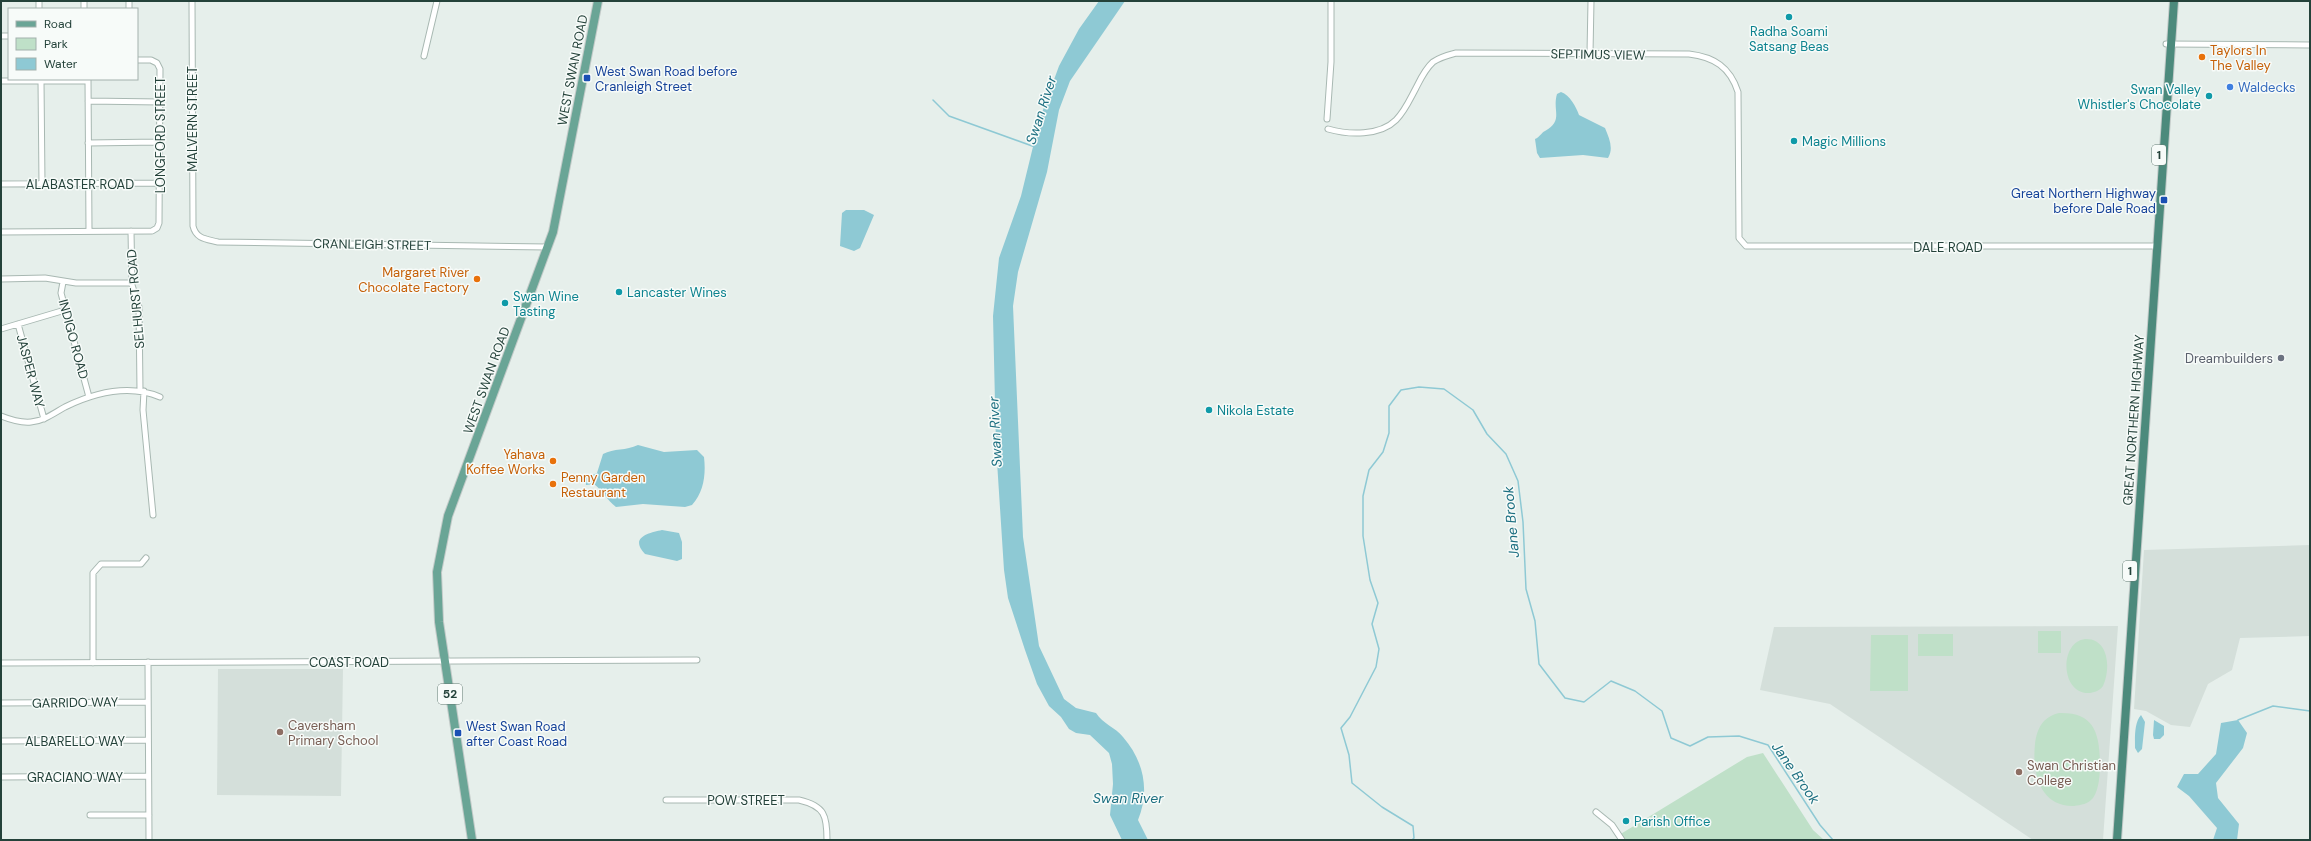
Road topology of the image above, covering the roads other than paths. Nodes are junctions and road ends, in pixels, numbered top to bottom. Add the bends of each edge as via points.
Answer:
1 (192, 1) edge
2 (437, 1) edge
3 (598, 1) edge
4 (1331, 1) edge
5 (1590, 1) edge
6 (2169, 1) edge
7 (2174, 1) edge
8 (2169, 44) junction
9 (2310, 45) edge
10 (1590, 53) junction
11 (424, 56) dead end
12 (138, 60) edge
13 (88, 80) edge
14 (1, 81) edge
15 (41, 81) junction
16 (88, 101) junction
17 (160, 102) junction
18 (1326, 119) dead end
19 (1328, 129) dead end
20 (159, 142) junction
21 (88, 143) junction
22 (88, 183) junction
23 (159, 183) junction
24 (1, 184) edge
25 (42, 184) junction
26 (89, 231) junction
27 (131, 231) junction
28 (1, 232) edge
29 (198, 235) joint
30 (1740, 241) joint
31 (2155, 246) junction
32 (548, 247) junction
33 (1, 279) edge
34 (63, 282) junction
35 (132, 282) junction
36 (65, 310) junction
37 (18, 324) junction
38 (1, 328) edge
39 (142, 391) junction
40 (89, 397) junction
41 (160, 397) dead end
42 (1, 416) edge
43 (44, 419) junction
44 (153, 515) dead end
45 (146, 558) dead end
46 (697, 660) dead end
47 (444, 661) junction
48 (148, 662) junction
49 (1, 663) edge
50 (93, 663) junction
51 (148, 702) junction
52 (1, 703) edge
53 (148, 740) junction
54 (1, 741) edge
55 (148, 776) junction
56 (1, 777) edge
57 (666, 800) dead end
58 (1596, 812) dead end
59 (90, 815) dead end
60 (148, 815) junction
61 (149, 840) edge
62 (472, 840) edge
63 (827, 840) edge
64 (1622, 840) edge
65 (2112, 840) edge
66 (2117, 840) edge

1 - 29 street, MALVERN STREET via 193,226
2 - 11 street
3 - 32 main road, WEST SWAN ROAD / 52
4 - 18 street via 1331,62
5 - 10 street
6 - 8 highway, GREAT NORTHERN HIGHWAY / 1
7 - 8 highway, GREAT NORTHERN HIGHWAY / 1
8 - 9 street
8 - 31 highway, GREAT NORTHERN HIGHWAY / 1
10 - 19 street, SEPTIMUS VIEW via 1456,53 1433,62 1425,71 1405,108 1389,126 1360,132 1338,132
10 - 30 street, SEPTIMUS VIEW via 1704,56 1727,70 1734,81 1740,104
12 - 17 street, LONGFORD STREET via 151,60 157,63 160,69
13 - 15 street
13 - 16 street
14 - 15 street
15 - 25 street
16 - 17 street
16 - 21 street
17 - 20 street, LONGFORD STREET
20 - 21 street
20 - 23 street, LONGFORD STREET
21 - 22 street
22 - 23 street, ALABASTER ROAD
22 - 25 street, ALABASTER ROAD
22 - 26 street
23 - 27 street, LONGFORD STREET via 157,228 152,231
24 - 25 street, ALABASTER ROAD
26 - 27 street
26 - 28 street
27 - 35 street, SELHURST ROAD
29 - 32 street, CRANLEIGH STREET via 218,242
30 - 31 street, DALE ROAD via 1749,246
31 - 65 highway, GREAT NORTHERN HIGHWAY / 1
31 - 66 highway, GREAT NORTHERN HIGHWAY / 1
32 - 47 main road, WEST SWAN ROAD / 52 via 448,516 437,572 437,609
33 - 34 street via 45,278
34 - 35 street
34 - 36 street, INDIGO ROAD via 61,294
35 - 39 street, SELHURST ROAD via 139,306
36 - 37 street
36 - 40 street, INDIGO ROAD
37 - 38 street
37 - 43 street, JASPER WAY
39 - 40 street via 111,392
39 - 41 street
39 - 44 street, SELHURST ROAD
40 - 43 street
42 - 43 street via 25,422
45 - 50 street via 141,564 101,564 93,573
46 - 47 street, COAST ROAD
47 - 48 street, COAST ROAD
47 - 62 main road, WEST SWAN ROAD / 52
48 - 50 street, COAST ROAD
48 - 51 street
49 - 50 street, COAST ROAD
51 - 52 street, GARRIDO WAY
51 - 53 street
53 - 54 street, ALBARELLO WAY
53 - 55 street
55 - 56 street, GRACIANO WAY
55 - 60 street
57 - 63 street, POW STREET via 799,800 813,803 823,812 827,823
58 - 64 street via 1612,825
59 - 60 street
60 - 61 street

